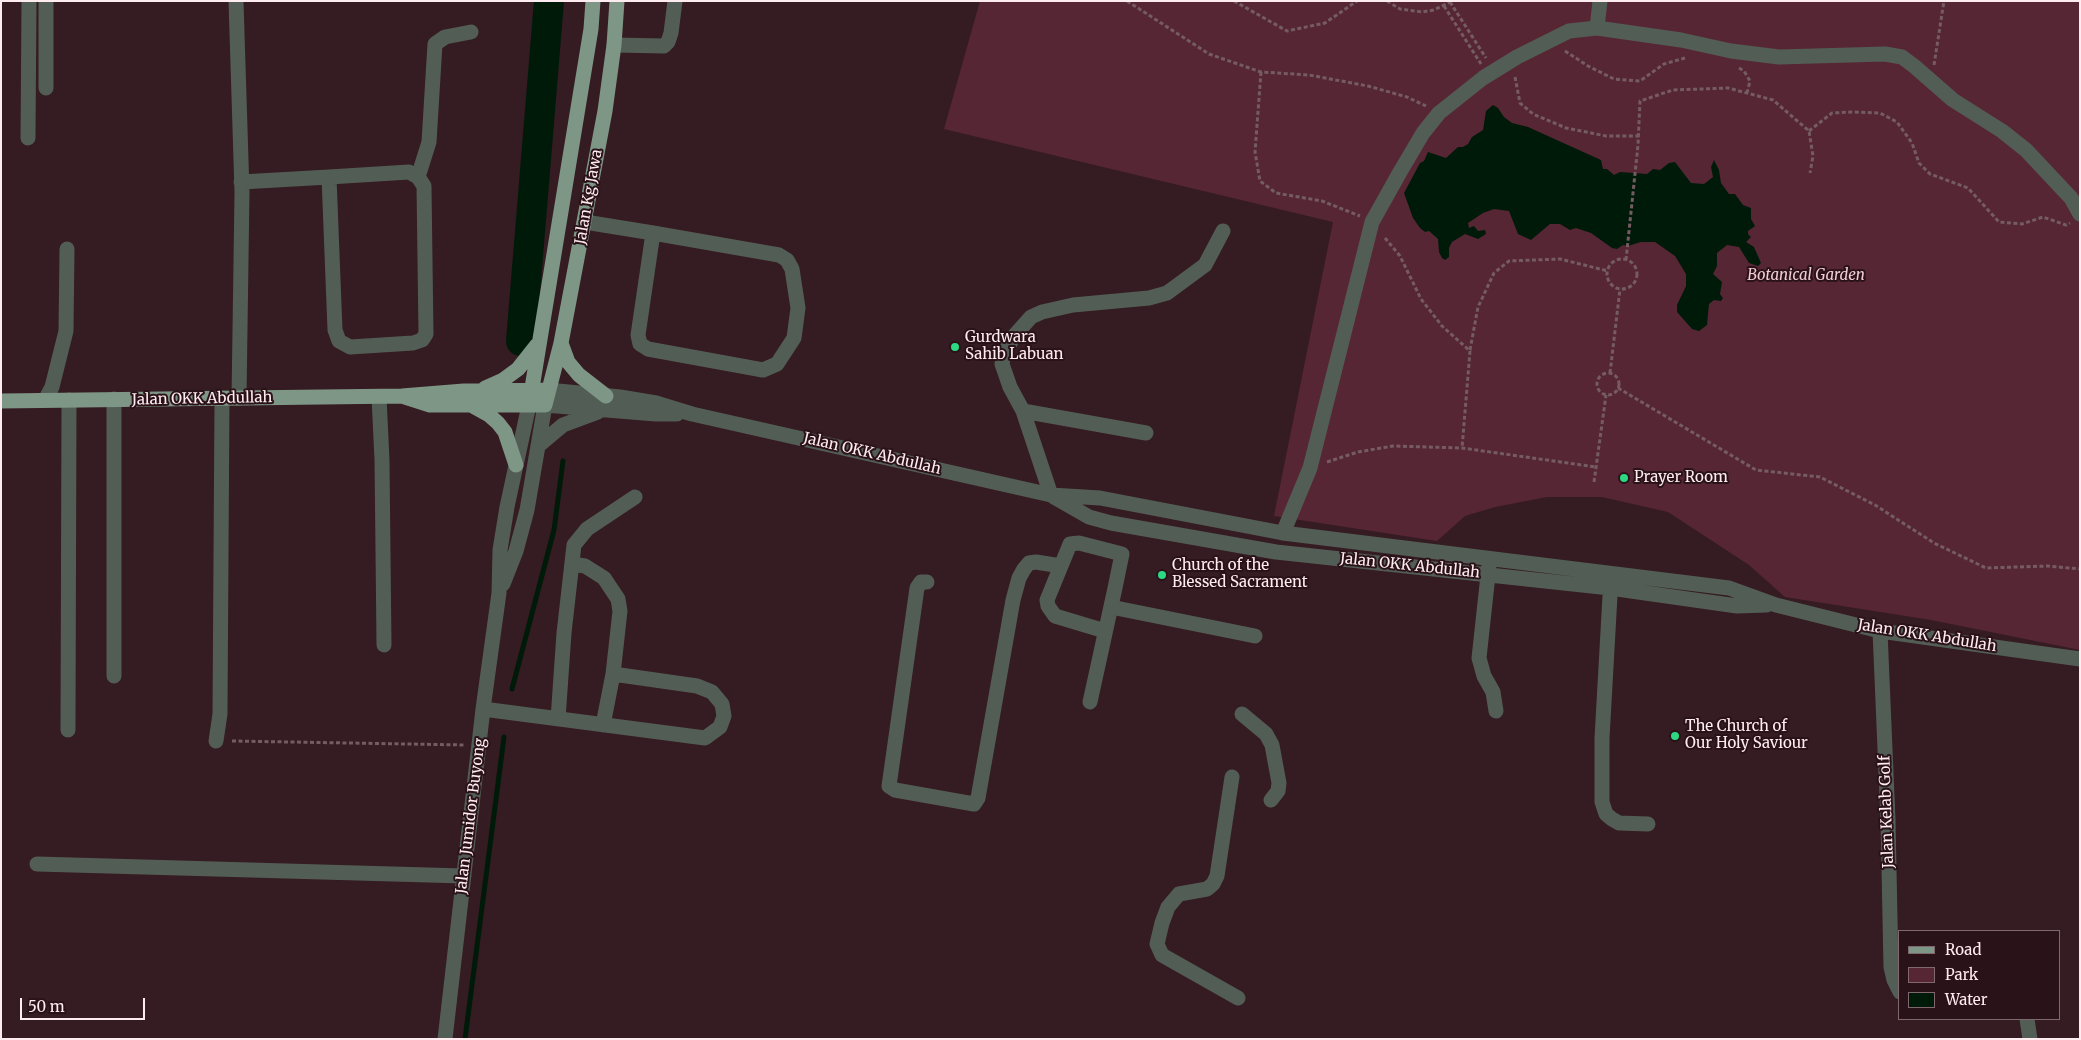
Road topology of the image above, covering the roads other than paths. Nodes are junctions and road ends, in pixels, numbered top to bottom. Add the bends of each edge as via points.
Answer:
1 (29, 1) edge
2 (46, 1) edge
3 (236, 1) edge
4 (593, 1) edge
5 (617, 1) edge
6 (675, 1) edge
7 (1600, 1) edge
8 (1597, 28) junction
9 (471, 32) dead end
10 (614, 45) junction
11 (46, 88) dead end
12 (28, 138) dead end
13 (329, 177) junction
14 (418, 177) junction
15 (242, 182) junction
16 (2076, 217) edge
17 (585, 222) junction
18 (1223, 230) dead end
19 (653, 233) junction
20 (67, 249) dead end
21 (538, 343) junction
22 (561, 343) junction
23 (479, 391) junction
24 (402, 396) junction
25 (379, 397) junction
26 (530, 397) junction
27 (547, 397) junction
28 (222, 398) junction
29 (239, 398) junction
30 (114, 399) junction
31 (45, 400) junction
32 (70, 400) junction
33 (1, 401) edge
34 (605, 403) junction
35 (470, 404) junction
36 (1023, 411) junction
37 (1146, 433) dead end
38 (538, 446) junction
39 (516, 465) junction
40 (1051, 495) junction
41 (635, 498) dead end
42 (1117, 502) junction
43 (1089, 517) junction
44 (1111, 523) junction
45 (1283, 533) junction
46 (1080, 543) junction
47 (1103, 549) junction
48 (1491, 557) junction
49 (572, 564) junction
50 (1061, 566) junction
51 (1612, 572) junction
52 (1488, 574) junction
53 (927, 582) dead end
54 (1610, 588) junction
55 (499, 593) junction
56 (1776, 605) junction
57 (1111, 607) junction
58 (1105, 631) junction
59 (1880, 631) junction
60 (1255, 636) dead end
61 (384, 645) dead end
62 (2080, 659) edge
63 (613, 674) junction
64 (114, 676) dead end
65 (1090, 702) dead end
66 (483, 709) junction
67 (1496, 711) dead end
68 (1242, 714) dead end
69 (558, 719) junction
70 (603, 725) junction
71 (68, 730) dead end
72 (216, 740) road end
73 (1232, 777) dead end
74 (1271, 800) dead end
75 (1648, 824) dead end
76 (37, 864) dead end
77 (464, 876) junction
78 (1898, 988) edge
79 (1238, 998) dead end
80 (2027, 1020) edge
81 (445, 1039) edge
82 (2030, 1039) edge

1 - 12 street
2 - 11 street
3 - 15 street
4 - 21 main road, Jalan Kg Jawa via 592,29
5 - 10 main road, Jalan Kg Jawa
6 - 10 street via 671,33 664,46
7 - 8 street
8 - 16 street via 1779,57 1885,54 1902,57 1953,100 2026,150 2070,198
8 - 45 street via 1569,31 1514,58 1439,113 1423,133 1372,222 1310,468
9 - 14 street via 444,37 435,44 429,142
10 - 17 main road, Jalan Kg Jawa
13 - 14 street via 409,172
13 - 14 street via 334,330 338,341 350,347 413,343 422,340 426,334 424,186
13 - 15 street
15 - 29 street
17 - 19 street
17 - 22 main road, Jalan Kg Jawa
18 - 36 street via 1205,265 1167,292 1149,298 1073,305 1031,317 1015,335 1004,353 1002,364
19 - 19 street via 778,255 787,260 792,269 798,308 794,338 776,364 763,370 648,349 640,344 638,334
20 - 31 street via 66,331 52,387
21 - 23 main road via 518,370
21 - 26 main road, Jalan Kg Jawa
22 - 27 main road, Jalan Kg Jawa
22 - 34 main road via 568,362
23 - 24 main road, Jalan OKK Abdullah
23 - 26 main road, Jalan OKK Abdullah
24 - 25 main road, Jalan OKK Abdullah
24 - 35 main road, Jalan OKK Abdullah via 430,405
25 - 29 main road, Jalan OKK Abdullah
25 - 61 street
26 - 27 main road, Jalan OKK Abdullah
26 - 35 main road, Jalan OKK Abdullah
26 - 39 street, Jalan Jumidor Buyong
27 - 34 street, Jalan OKK Abdullah
27 - 38 street, Jalan Jumidor Buyong
28 - 29 main road, Jalan OKK Abdullah
28 - 30 main road, Jalan OKK Abdullah
28 - 72 street via 220,714
30 - 32 main road, Jalan OKK Abdullah
30 - 64 street
31 - 32 main road, Jalan OKK Abdullah
31 - 33 main road, Jalan OKK Abdullah
32 - 71 street
34 - 38 street via 563,426
34 - 40 street, Jalan OKK Abdullah via 656,404
35 - 39 main road via 489,415 505,432
36 - 37 street
36 - 40 street
38 - 55 street, Jalan Jumidor Buyong via 516,552
39 - 55 street, Jalan Jumidor Buyong via 500,550
40 - 42 street, Jalan OKK Abdullah
40 - 43 street, Jalan OKK Abdullah
41 - 49 street via 587,529 574,545
42 - 44 street
42 - 45 street, Jalan OKK Abdullah
43 - 44 street, Jalan OKK Abdullah
43 - 46 street
44 - 47 street
44 - 52 street, Jalan OKK Abdullah via 1276,552
45 - 48 street, Jalan OKK Abdullah
46 - 47 street
46 - 50 street via 1070,544
47 - 57 street via 1122,554
48 - 51 street, Jalan OKK Abdullah
48 - 52 street
49 - 63 street via 585,566 604,578 618,599 620,622
49 - 69 street
50 - 53 street via 1029,563 1019,578 978,798 974,804 895,790 889,786 917,588 921,582
50 - 58 street via 1047,600 1050,611 1062,619
51 - 54 street
51 - 56 street, Jalan OKK Abdullah via 1729,588
52 - 54 street, Jalan OKK Abdullah
52 - 67 street via 1479,658 1493,692
54 - 56 street, Jalan OKK Abdullah via 1736,606
54 - 75 street via 1602,802 1606,814 1612,819
55 - 66 street, Jalan Jumidor Buyong
56 - 59 street, Jalan OKK Abdullah
57 - 58 street
57 - 60 street
58 - 65 street
59 - 62 street, Jalan OKK Abdullah
59 - 78 street, Jalan Kelab Golf via 1891,967
63 - 70 street
63 - 70 street via 697,686 712,692 722,704 724,716 720,727 705,738
66 - 69 street
66 - 77 street, Jalan Jumidor Buyong
68 - 74 street via 1266,734 1272,745 1278,791
69 - 70 street
73 - 79 street via 1217,876 1207,889 1179,894 1168,906 1157,944 1162,955
76 - 77 street
77 - 81 street, Jalan Jumidor Buyong
80 - 82 street

